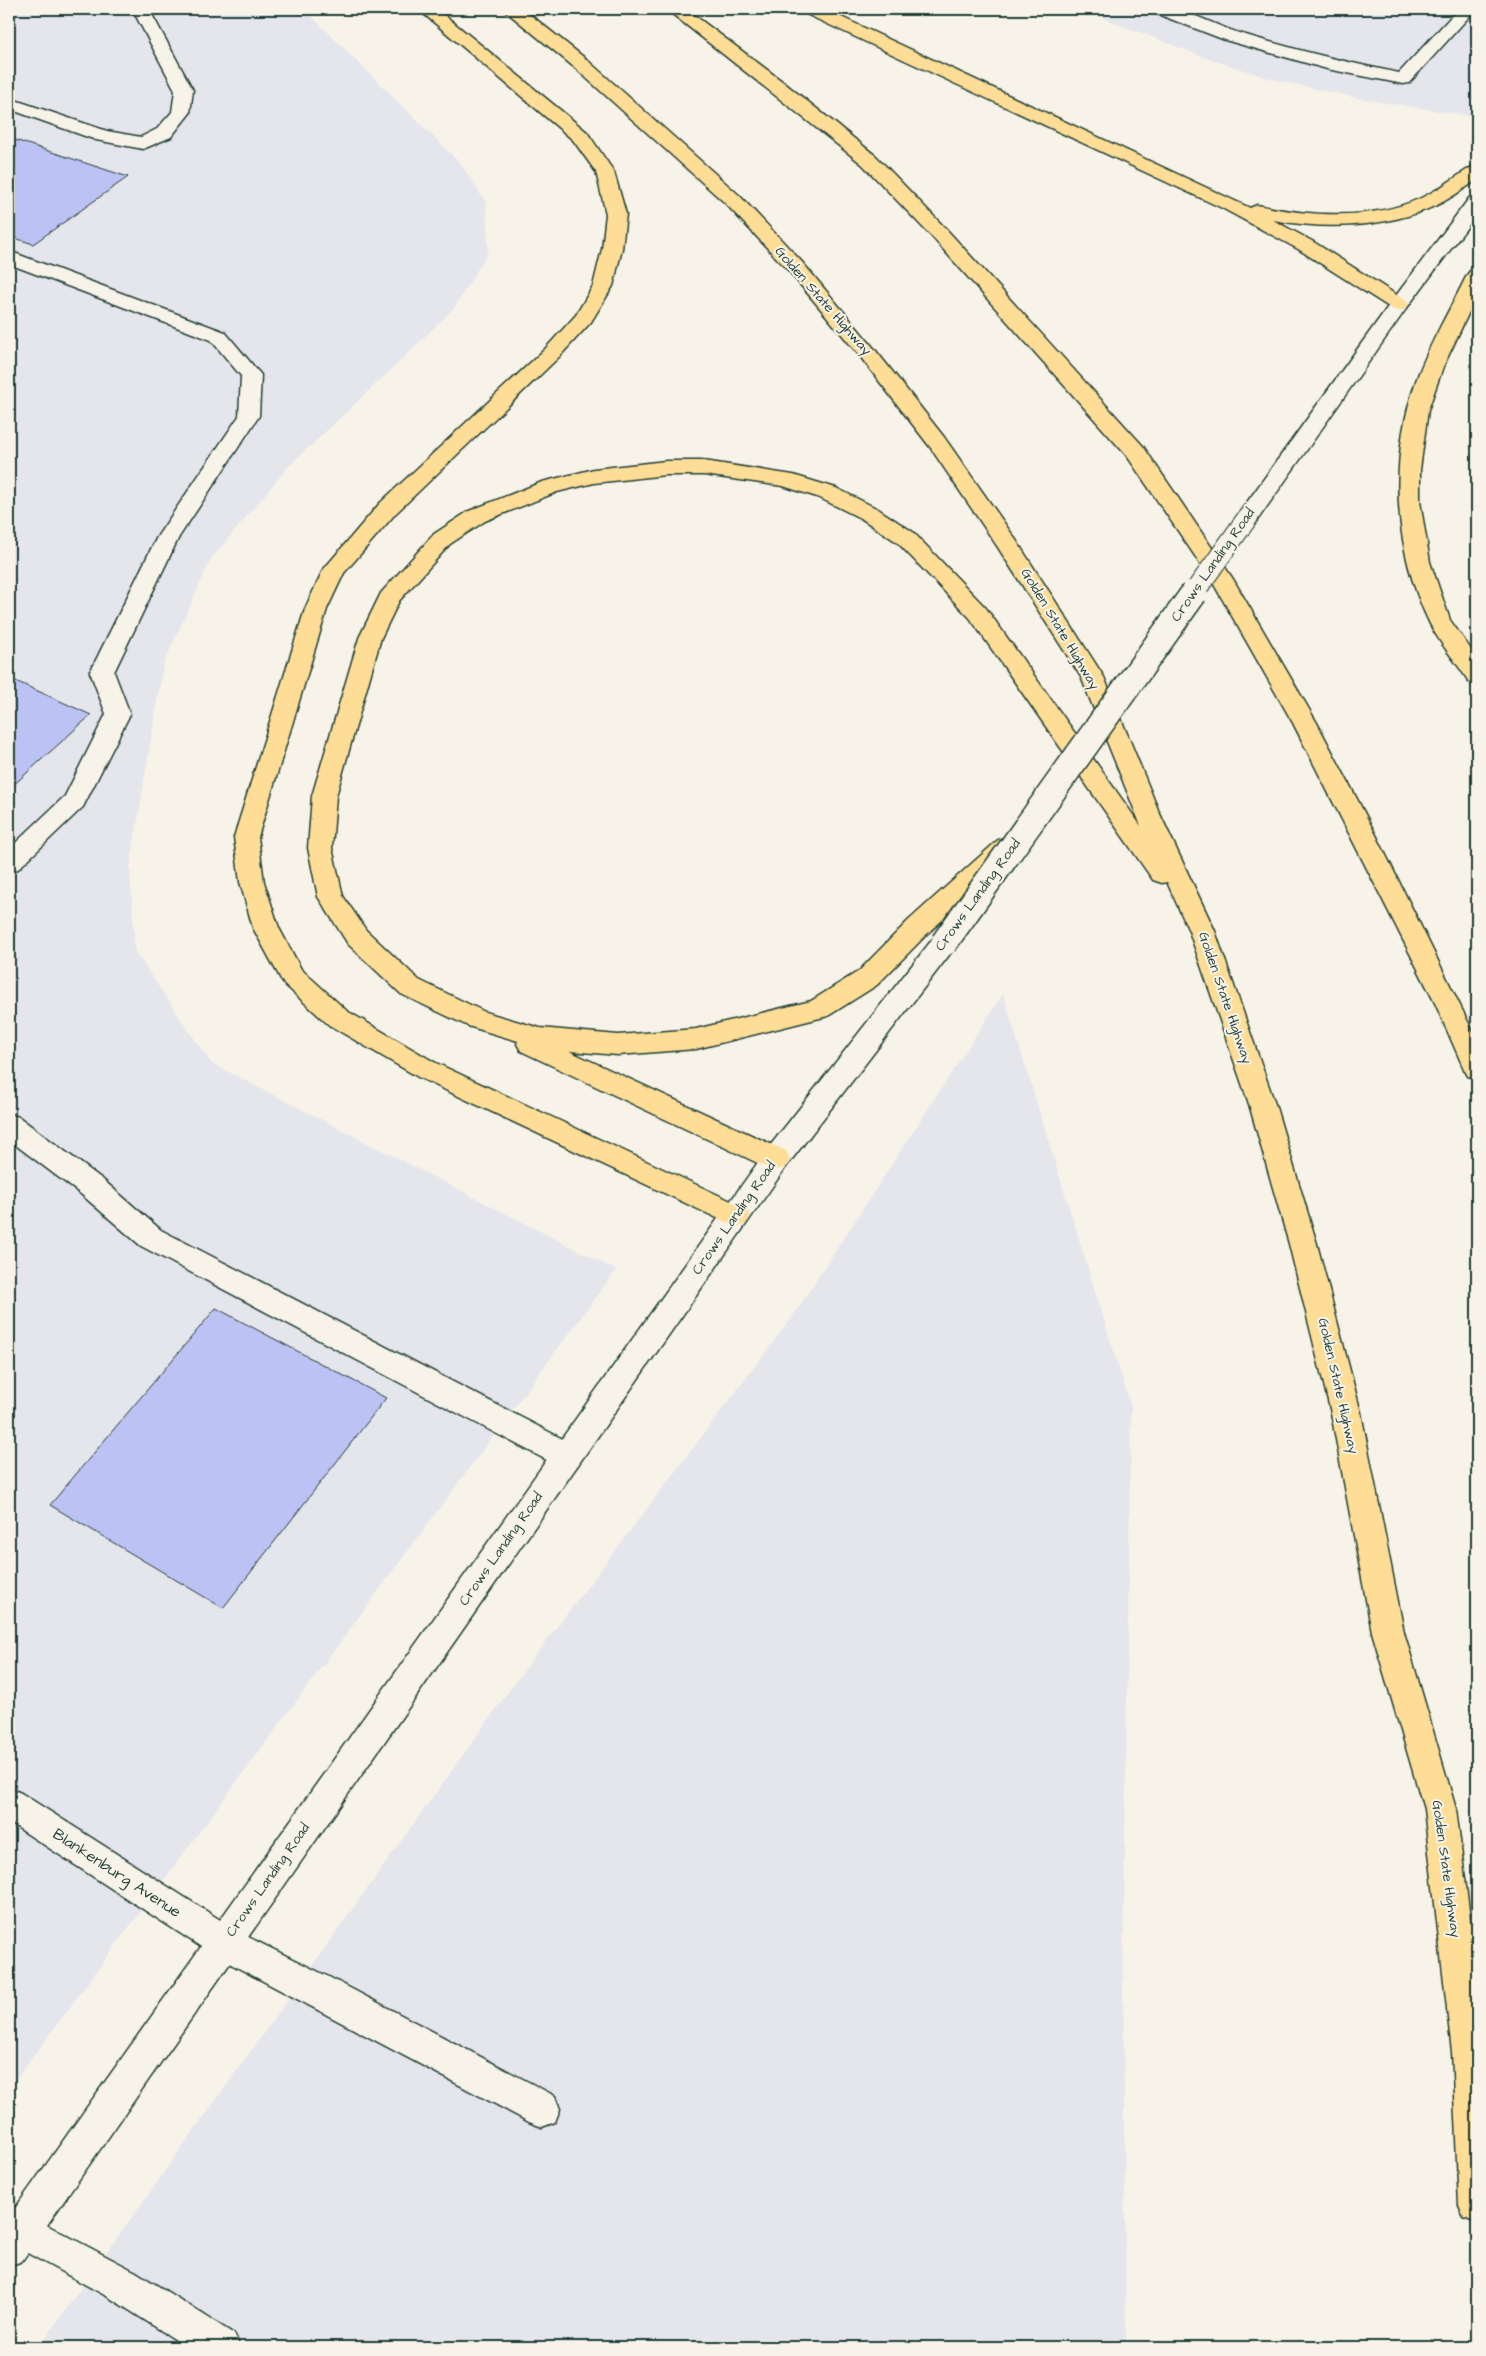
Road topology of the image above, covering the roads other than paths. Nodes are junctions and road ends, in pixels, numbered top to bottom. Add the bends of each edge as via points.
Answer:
1 (138, 9) edge
2 (427, 9) edge
3 (512, 9) edge
4 (676, 9) edge
5 (810, 9) edge
6 (1161, 9) edge
7 (1467, 9) edge
8 (9, 103) edge
9 (1477, 172) edge
10 (1477, 201) edge
11 (1229, 204) junction
12 (9, 257) edge
13 (1477, 274) edge
14 (1399, 305) junction
15 (1477, 676) edge
16 (1024, 831) junction
17 (9, 864) edge
18 (1202, 930) junction
19 (477, 1019) junction
20 (1477, 1069) edge
21 (9, 1126) edge
22 (776, 1159) junction
23 (736, 1216) junction
24 (567, 1456) junction
25 (9, 1804) edge
26 (224, 1942) junction
27 (542, 2109) dead end
28 (1477, 2205) edge
29 (15, 2239) edge
30 (221, 2347) edge

1 - 8 street via 184,90 181,113 164,133 143,143 103,136
2 - 23 highway via 580,136 604,172 616,214 612,249 603,286 584,318 552,353 388,508 334,570 316,609 246,837 252,882 266,928 292,976 338,1018 427,1070
3 - 18 highway, Golden State Highway via 651,124 732,199 796,266 937,442 1006,542 1092,677 1147,812
4 - 20 highway via 869,160 942,234 1135,451 1222,579 1305,723 1435,976
5 - 11 highway
6 - 7 street via 1231,36 1333,65 1403,79
9 - 11 highway via 1426,202 1397,212 1353,218 1277,216
10 - 14 street, Crows Landing Road
11 - 14 highway via 1305,245
12 - 17 street via 218,336 251,375 249,416 168,537 102,672 118,714 74,801
13 - 15 highway via 1427,381 1409,454 1411,533 1423,576 1439,621
14 - 16 street, Crows Landing Road, bridge
16 - 19 highway, bridge via 918,927 868,978 819,1009 696,1039 618,1046 540,1038
16 - 22 street, Crows Landing Road, bridge via 944,943
18 - 19 highway via 978,613 905,537 828,492 785,480 704,468 666,468 594,476 542,490 477,516 442,540 388,598 370,638 324,796 320,848 330,897 357,938 410,987
18 - 28 highway, Golden State Highway via 1262,1104 1303,1244 1346,1413 1388,1632 1440,1809 1470,2052
19 - 22 highway
21 - 24 street via 92,1187 151,1238
22 - 23 street, Crows Landing Road
23 - 24 street, Crows Landing Road
24 - 26 street, Crows Landing Road
25 - 26 street, Blankenburg Avenue
26 - 27 street, Blankenburg Avenue
26 - 29 street, Crows Landing Road
29 - 30 street via 123,2285

